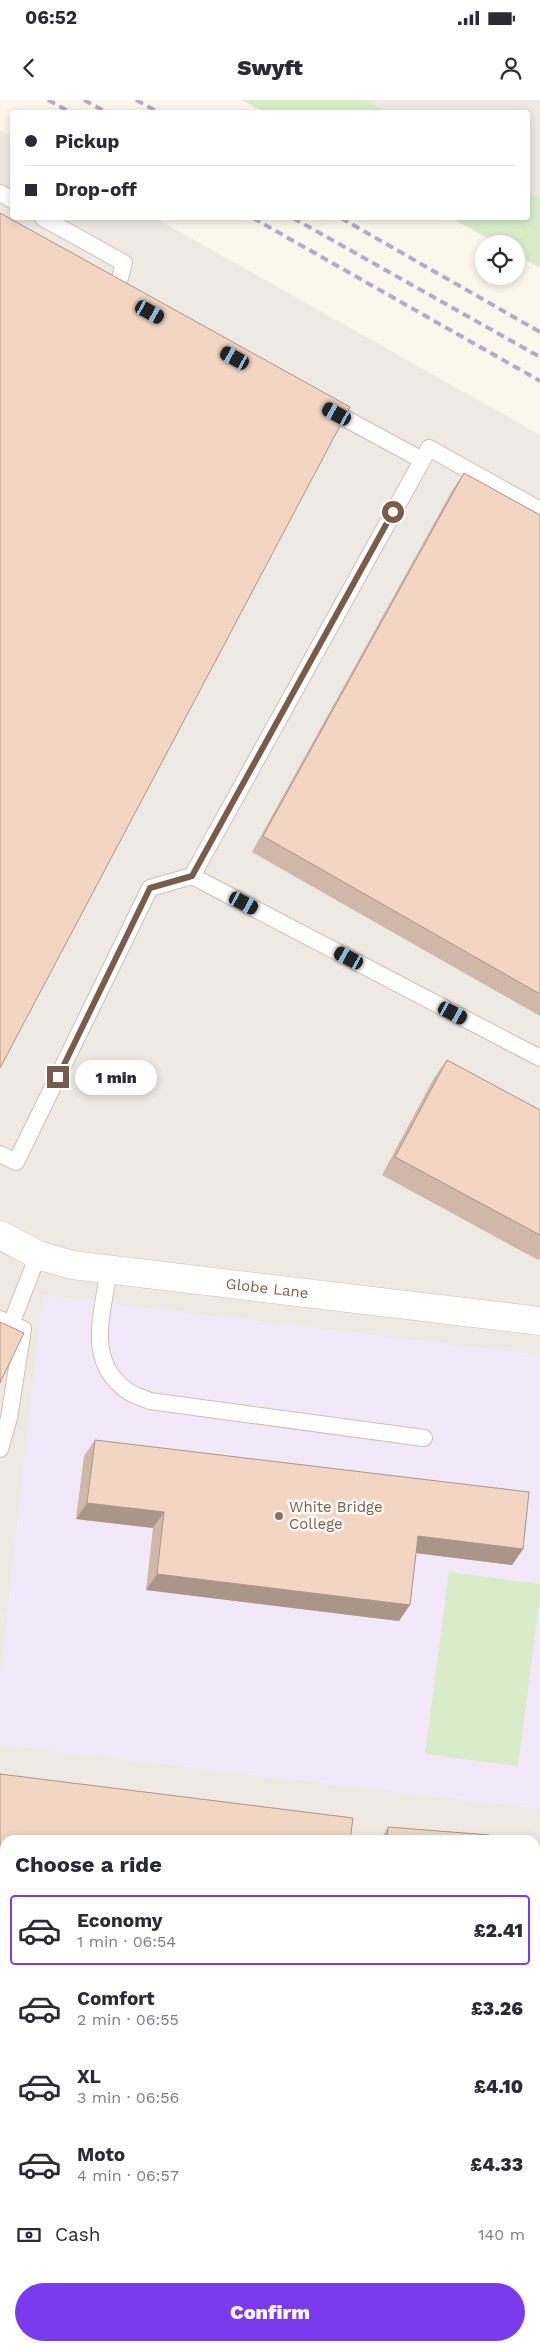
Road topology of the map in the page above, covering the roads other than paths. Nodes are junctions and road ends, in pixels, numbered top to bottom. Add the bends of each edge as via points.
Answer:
1 (47, 220) edge
2 (134, 302) edge
3 (308, 398) edge
4 (422, 460) junction
5 (540, 510) edge
6 (192, 876) junction
7 (540, 1058) edge
8 (0, 1154) edge
9 (0, 1236) edge
10 (38, 1255) junction
11 (109, 1269) junction
12 (6, 1321) edge
13 (540, 1321) edge
14 (424, 1438) dead end
15 (0, 1449) edge

1 - 2 lane via 124,263 116,293
3 - 4 lane
4 - 5 lane via 429,448
4 - 6 lane
6 - 7 lane
6 - 8 lane via 150,888 16,1162
9 - 10 street, Globe Lane
10 - 11 street, Globe Lane via 72,1265
10 - 12 lane
11 - 13 street, Globe Lane
11 - 14 lane via 98,1342 103,1362 129,1392 150,1401
12 - 15 lane via 23,1329 9,1418

